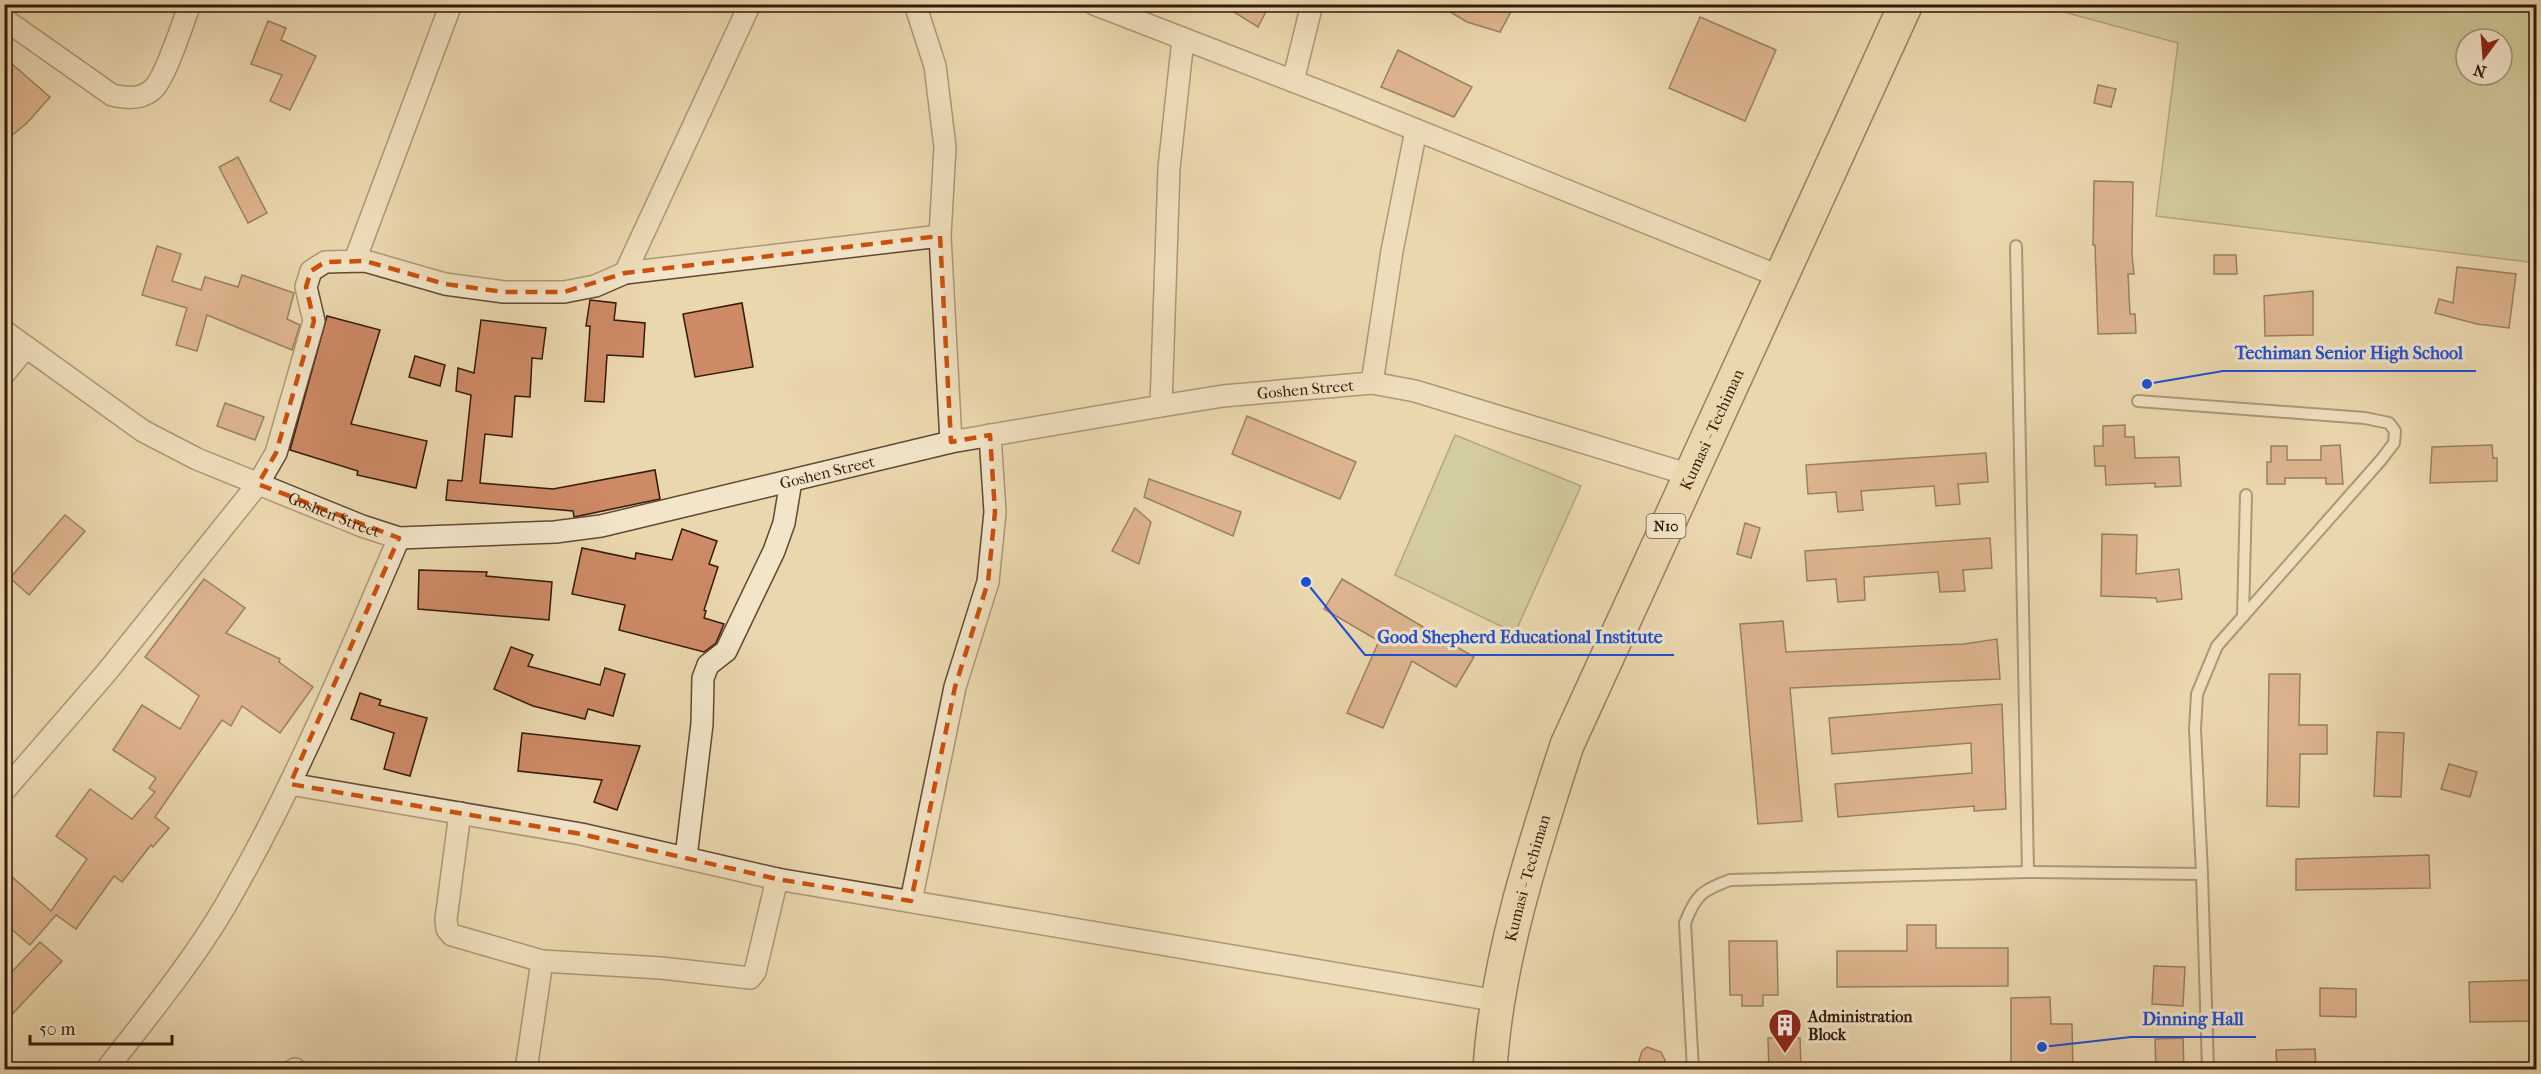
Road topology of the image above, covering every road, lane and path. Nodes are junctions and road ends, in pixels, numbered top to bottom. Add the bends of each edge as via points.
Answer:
1 (190, 4) edge
2 (451, 4) edge
3 (750, 4) edge
4 (915, 4) edge
5 (1094, 4) edge
6 (1312, 4) edge
7 (1906, 4) edge
8 (4, 19) edge
9 (1183, 39) junction
10 (1293, 81) junction
11 (1416, 130) junction
12 (940, 236) junction
13 (2016, 246) dead end
14 (355, 260) junction
15 (625, 273) junction
16 (1781, 277) junction
17 (4, 331) edge
18 (26, 347) junction
19 (4, 374) edge
20 (1372, 383) junction
21 (2138, 401) dead end
22 (1161, 406) junction
23 (990, 435) junction
24 (951, 442) junction
25 (1690, 475) junction
26 (791, 481) junction
27 (258, 484) junction
28 (2246, 495) dead end
29 (399, 538) junction
30 (2243, 617) junction
31 (290, 784) junction
32 (4, 791) edge
33 (460, 813) junction
34 (686, 857) junction
35 (2028, 872) junction
36 (2202, 874) junction
37 (777, 879) junction
38 (911, 901) junction
39 (542, 961) junction
40 (1498, 1001) junction
41 (106, 1070) edge
42 (526, 1070) edge
43 (1490, 1070) edge
44 (1693, 1070) edge
45 (2208, 1070) edge

1 - 8 street via 153,90 132,99 112,95
2 - 14 street
3 - 15 street
4 - 12 street via 935,66 945,147
5 - 9 street
6 - 10 street
7 - 16 highway, Kumasi - Techiman / N10
9 - 10 street
9 - 22 street via 1169,168
10 - 11 street
11 - 16 street
11 - 20 street
12 - 15 street
12 - 24 street
13 - 35 lane
14 - 15 street via 445,284 504,292 564,292 595,286
14 - 27 street via 325,262 311,271 306,287 314,321 276,453
16 - 25 highway, Kumasi - Techiman / N10
17 - 18 street, Goshen Street
18 - 19 street
18 - 27 street, Goshen Street via 143,431
20 - 22 street, Goshen Street via 1223,396
20 - 25 street, Goshen Street via 1415,391
21 - 30 lane via 2365,418 2389,423 2395,431 2394,443 2381,460
22 - 23 street, Goshen Street
23 - 24 street, Goshen Street
23 - 38 street via 994,512 988,582 955,687
24 - 26 street, Goshen Street
25 - 40 highway, Kumasi - Techiman / N10 via 1567,745 1541,826
26 - 29 street, Goshen Street via 601,526 555,532
26 - 34 street via 784,523 774,551 726,651 708,666 703,678 702,724
27 - 29 street, Goshen Street
27 - 32 street via 106,673
28 - 30 lane
29 - 31 street
30 - 36 lane via 2217,646 2197,694
31 - 33 street
31 - 41 street via 223,909 164,996
33 - 34 street
33 - 39 street via 447,929 452,935
34 - 37 street
35 - 36 lane
35 - 44 lane via 1731,880 1705,889 1685,923
36 - 45 lane
37 - 38 street
37 - 39 street via 755,972 750,978
38 - 40 street
39 - 42 street
40 - 43 highway, Kumasi - Techiman / N10

